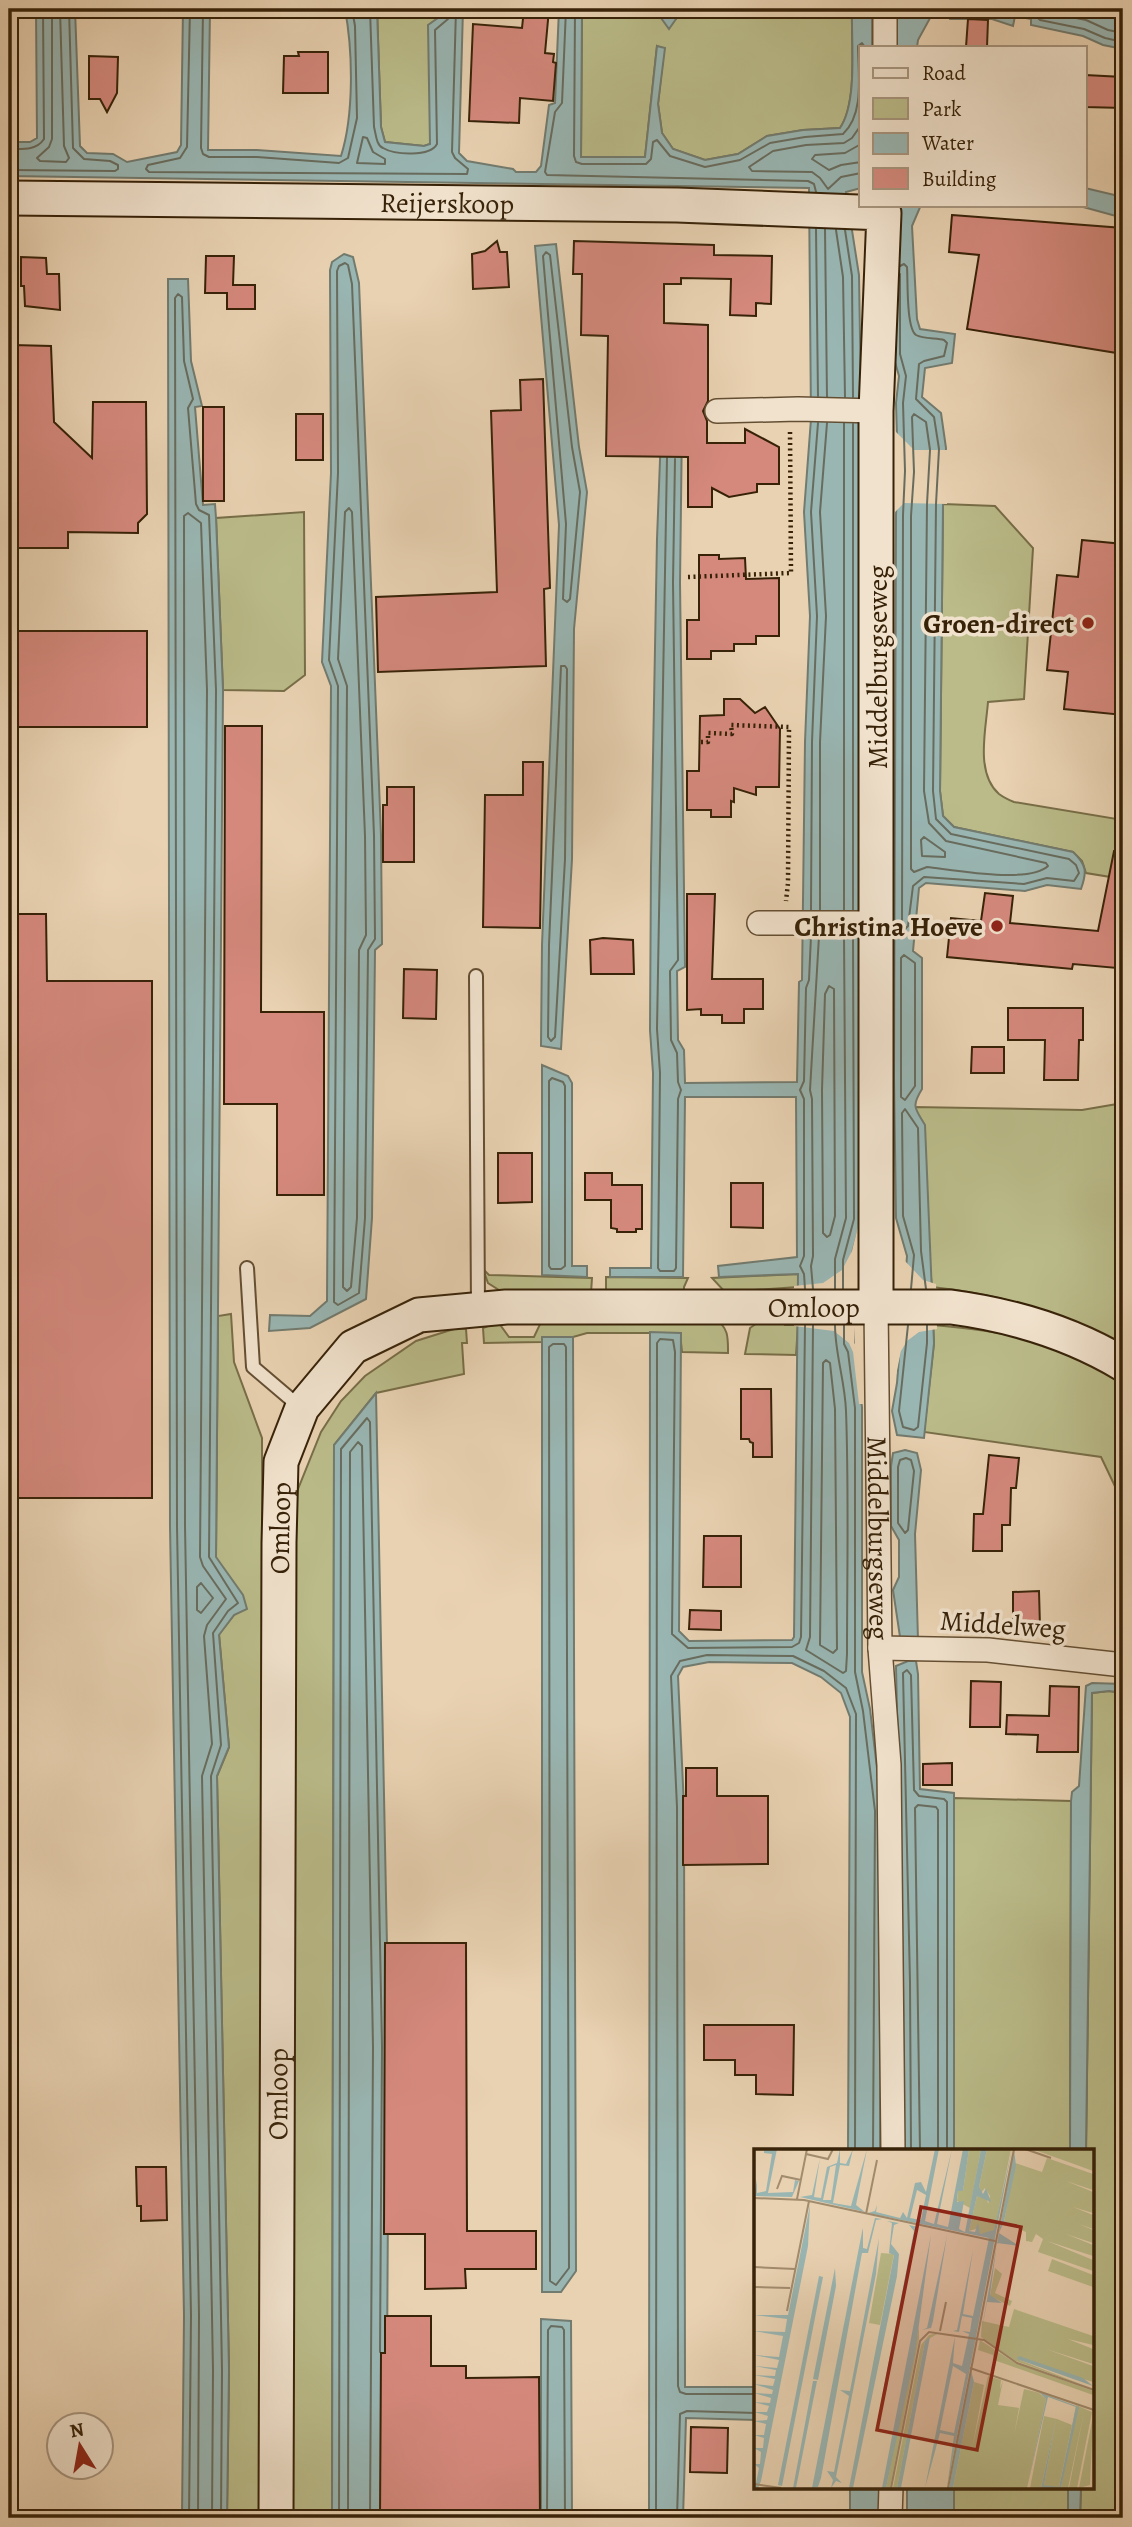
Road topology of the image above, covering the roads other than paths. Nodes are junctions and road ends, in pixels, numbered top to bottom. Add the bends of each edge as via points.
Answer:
1 (885, 9) edge
2 (885, 46) edge
3 (9, 198) edge
4 (876, 210) edge
5 (717, 411) dead end
6 (869, 411) junction
7 (759, 923) dead end
8 (877, 923) junction
9 (476, 976) dead end
10 (247, 1268) dead end
11 (877, 1307) junction
12 (478, 1310) junction
13 (1123, 1364) edge
14 (302, 1408) junction
15 (880, 1648) junction
16 (1123, 1665) edge
17 (893, 2149) edge
18 (891, 2488) edge
19 (276, 2518) edge
20 (890, 2518) edge

1 - 2 street
3 - 4 street, Reijerskoop
4 - 6 street, Middelburgseweg
5 - 6 street
6 - 8 street, Middelburgseweg
7 - 8 street
8 - 11 street, Middelburgseweg
9 - 12 lane
10 - 14 lane via 253,1367
11 - 12 street, Omloop
11 - 13 street, Omloop via 951,1307 1032,1323
11 - 15 street, Middelburgseweg
12 - 14 street, Omloop via 419,1315 353,1348
14 - 19 street, Omloop via 281,1462 279,1543
15 - 16 street, Middelweg via 988,1650
15 - 17 street, Middelburgseweg via 889,1765
18 - 20 street

